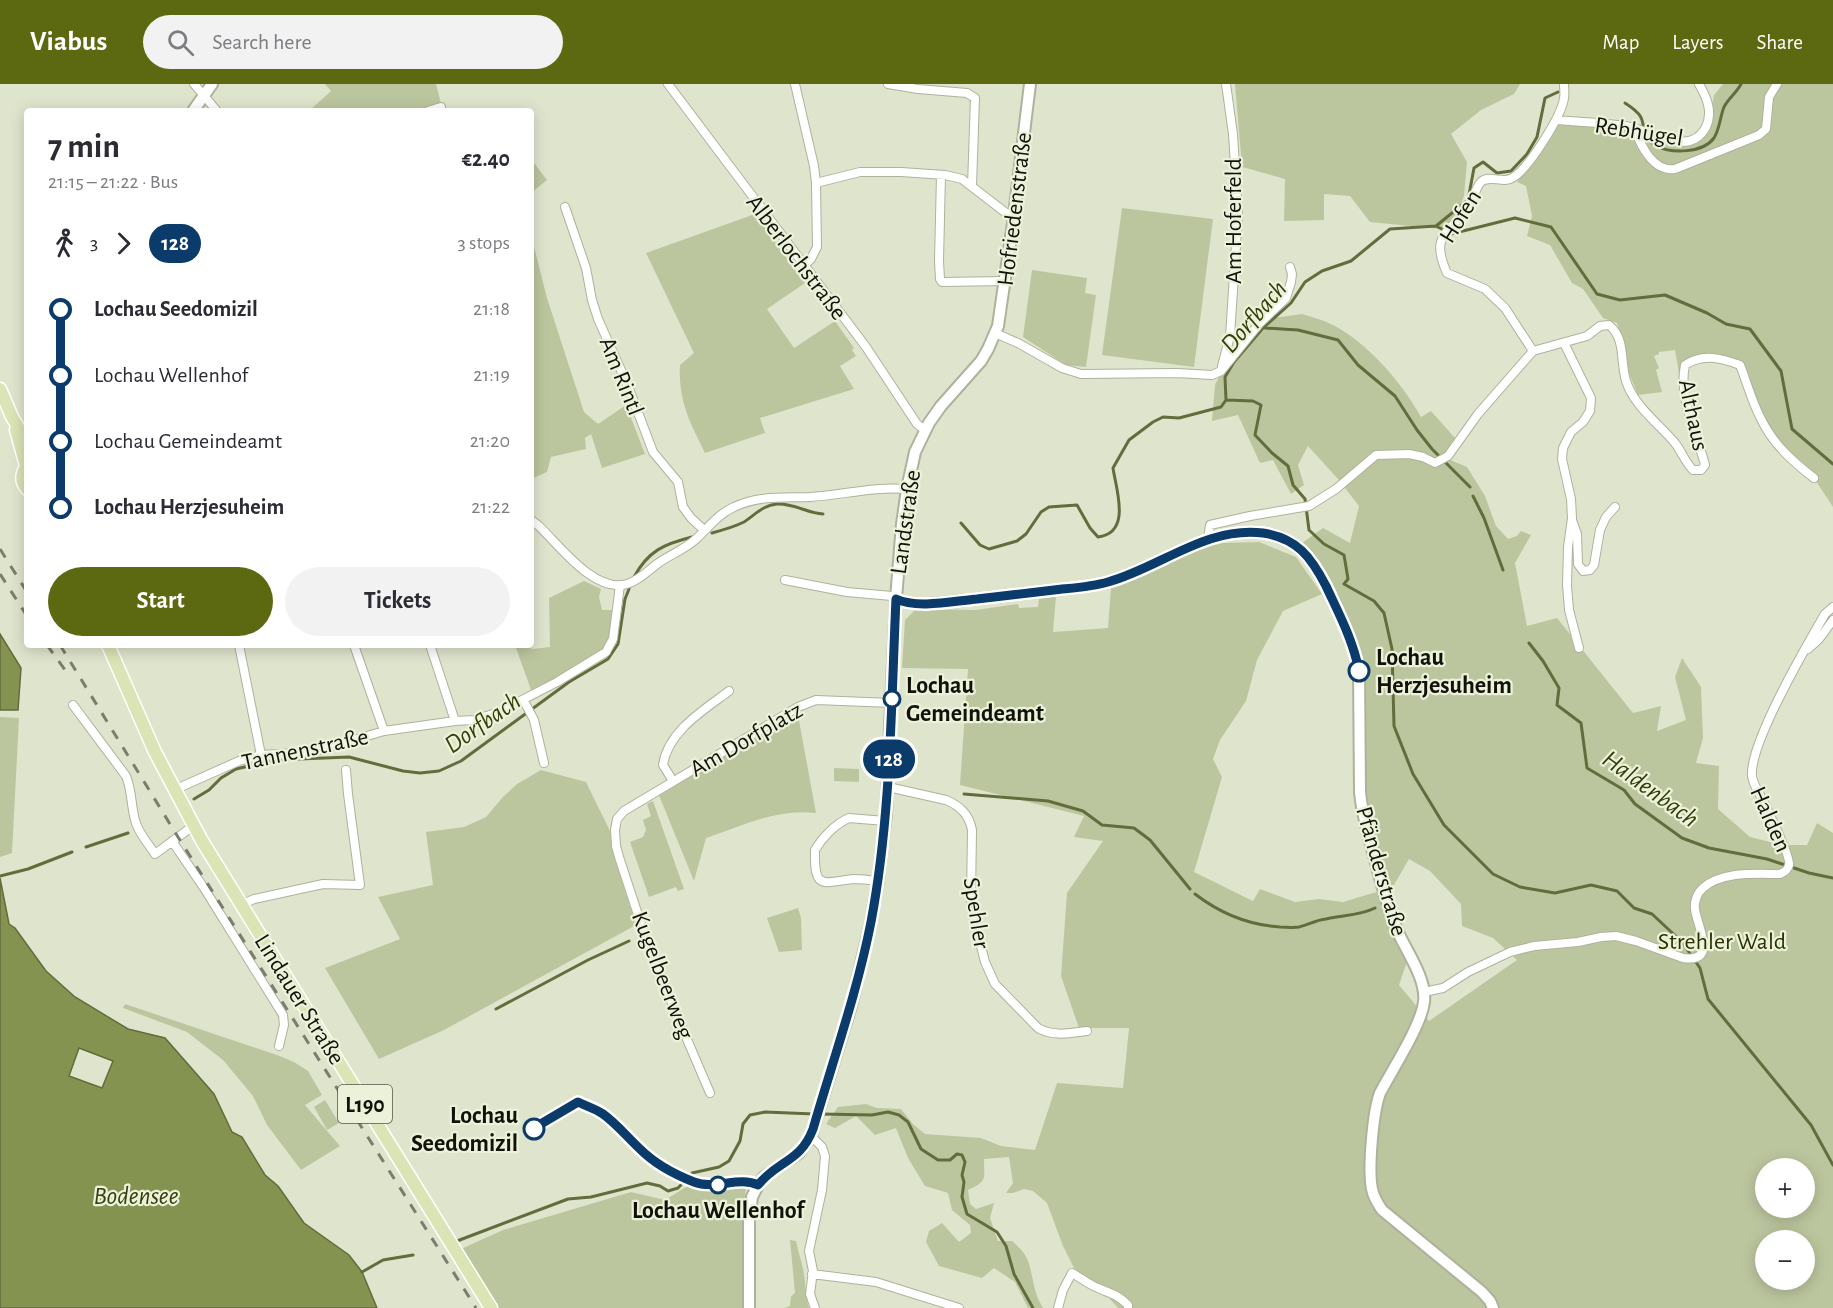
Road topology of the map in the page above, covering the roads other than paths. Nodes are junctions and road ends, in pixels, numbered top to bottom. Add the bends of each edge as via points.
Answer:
1 (194, 84) edge
2 (212, 84) edge
3 (668, 84) edge
4 (795, 84) edge
5 (888, 84) edge
6 (1030, 84) edge
7 (1226, 84) edge
8 (1564, 84) edge
9 (1699, 84) edge
10 (1777, 84) edge
11 (204, 96) junction
12 (441, 107) dead end
13 (195, 108) edge
14 (214, 108) edge
15 (438, 108) edge
16 (1557, 120) junction
17 (1642, 130) junction
18 (941, 175) junction
19 (816, 183) junction
20 (972, 186) junction
21 (566, 207) dead end
22 (1014, 214) junction
23 (804, 266) junction
24 (1290, 267) dead end
25 (1005, 281) junction
26 (995, 333) junction
27 (1564, 343) junction
28 (1533, 351) junction
29 (1221, 371) junction
30 (962, 383) joint
31 (0, 389) edge
32 (12, 417) junction
33 (925, 430) junction
34 (24, 437) edge
35 (24, 459) edge
36 (1815, 478) dead end
37 (907, 489) junction
38 (1615, 507) dead end
39 (1572, 518) junction
40 (534, 522) edge
41 (704, 530) junction
42 (1208, 539) junction
43 (785, 580) dead end
44 (620, 585) junction
45 (896, 599) junction
46 (1833, 607) edge
47 (1833, 620) edge
48 (109, 648) edge
49 (240, 648) edge
50 (355, 648) edge
51 (431, 648) edge
52 (1579, 648) dead end
53 (1804, 652) junction
54 (729, 691) dead end
55 (892, 703) junction
56 (73, 705) dead end
57 (528, 707) junction
58 (455, 721) junction
59 (384, 731) junction
60 (261, 755) junction
61 (544, 763) dead end
62 (346, 770) dead end
63 (673, 780) junction
64 (888, 787) junction
65 (174, 790) junction
66 (885, 821) junction
67 (193, 826) junction
68 (172, 841) junction
69 (619, 857) joint
70 (878, 881) junction
71 (241, 905) junction
72 (1424, 992) junction
73 (1088, 1031) dead end
74 (279, 1046) dead end
75 (710, 1093) dead end
76 (811, 1136) junction
77 (689, 1180) dead end
78 (758, 1185) junction
79 (812, 1274) junction
80 (490, 1308) edge
81 (749, 1308) edge
82 (815, 1308) edge
83 (958, 1308) edge
84 (1058, 1308) edge
85 (1128, 1308) edge
86 (1493, 1308) edge

1 - 11 street
2 - 11 street
3 - 23 street, Alberlochstraße
4 - 19 street
5 - 20 street via 968,93 975,98
6 - 22 street, Hofriedenstraße
7 - 29 street, Am Hoferfeld via 1238,214 1230,336
8 - 16 street, Hofen
9 - 17 street, Rebhügel via 1710,113 1704,130 1696,138 1679,142
10 - 17 street via 1768,97 1766,129 1759,135 1675,169 1663,169 1654,162 1639,142
11 - 13 street
11 - 14 street
12 - 15 street
16 - 17 street, Rebhügel
16 - 28 street, Hofen via 1521,172 1504,181 1482,182 1472,203 1443,235 1439,249 1447,273 1492,295
18 - 19 street via 860,172
18 - 20 street via 962,179
18 - 25 street via 940,279
19 - 23 street via 817,247
20 - 22 street via 1006,213
21 - 41 street, Am Rintl via 598,319 653,452 678,482 683,507
22 - 25 street, Hofriedenstraße
23 - 33 street, Alberlochstraße
24 - 29 street via 1286,298
25 - 26 street, Hofriedenstraße
26 - 29 street via 1081,374 1212,375
26 - 30 street, Hofriedenstraße via 981,361
27 - 28 street, Althaus
27 - 36 street, Althaus via 1587,336 1600,326 1609,325 1616,331 1626,382 1634,397 1677,445 1693,470 1701,470 1705,465 1683,386 1685,365 1711,356 1740,366 1761,419 1776,443
27 - 39 street via 1591,398 1590,411 1563,448
28 - 42 street via 1478,414 1448,456 1435,463 1409,454 1376,455 1336,489 1306,507 1210,525
30 - 33 street, Landstraße
31 - 32 main road
32 - 34 main road
32 - 35 main road
33 - 37 street, Landstraße via 915,452
37 - 41 street via 764,497 732,508
37 - 45 street, Landstraße
38 - 39 street via 1600,530 1590,570 1583,571 1578,564
39 - 52 street via 1567,585
40 - 44 street via 589,575
41 - 44 street via 680,551 627,585
42 - 45 street, Pfänderstraße via 1121,578 1092,586 944,602 908,603
42 - 72 street, Pfänderstraße via 1253,532 1274,535 1298,546 1322,579 1350,636 1359,671 1362,810 1396,929
43 - 45 street
44 - 57 street, Tannenstraße via 613,639 606,652
45 - 55 street, Landstraße
46 - 53 street, Halden
47 - 53 street, Halden
48 - 65 main road, Lindauer Straße / L190
49 - 60 street
50 - 59 street
51 - 58 street
53 - 72 street, Halden via 1760,743 1752,776 1790,863 1780,873 1734,876 1704,887 1697,895 1695,908 1704,940 1703,952 1697,957 1683,958 1636,940 1600,936 1510,952 1443,988
54 - 63 street, Am Dorfplatz via 705,708 671,742 663,765
55 - 63 street, Am Dorfplatz via 816,700
55 - 64 street, Landstraße
56 - 68 street via 126,776 138,829 155,854
57 - 58 street, Tannenstraße
57 - 61 street
58 - 59 street, Tannenstraße
59 - 60 street, Tannenstraße via 313,752
60 - 65 street, Tannenstraße
62 - 71 street, Lindauer Straße via 360,885 323,884
63 - 69 street, Am Dorfplatz via 617,819
64 - 66 street, Landstraße
64 - 73 street, Spehler via 946,800 964,812 972,830 973,915 995,984 1038,1028 1056,1034
65 - 67 main road, Lindauer Straße / L190
66 - 70 street, Landstraße
66 - 70 street via 843,820 815,850 819,880 823,883
67 - 68 street
67 - 71 main road, Lindauer Straße / L190
68 - 74 street via 283,1015
69 - 75 street, Kugelbeerweg via 642,927
70 - 76 street, Landstraße via 852,1000
71 - 80 main road, Lindauer Straße / L190
72 - 86 street via 1423,1010 1376,1104 1373,1193 1382,1210 1482,1292
76 - 78 street, Landstraße via 799,1153 767,1174
76 - 79 street via 825,1156 809,1251
77 - 78 street via 706,1185
78 - 81 street via 749,1212
79 - 82 street via 810,1294
79 - 83 street via 876,1282
84 - 85 street via 1072,1273 1122,1298

